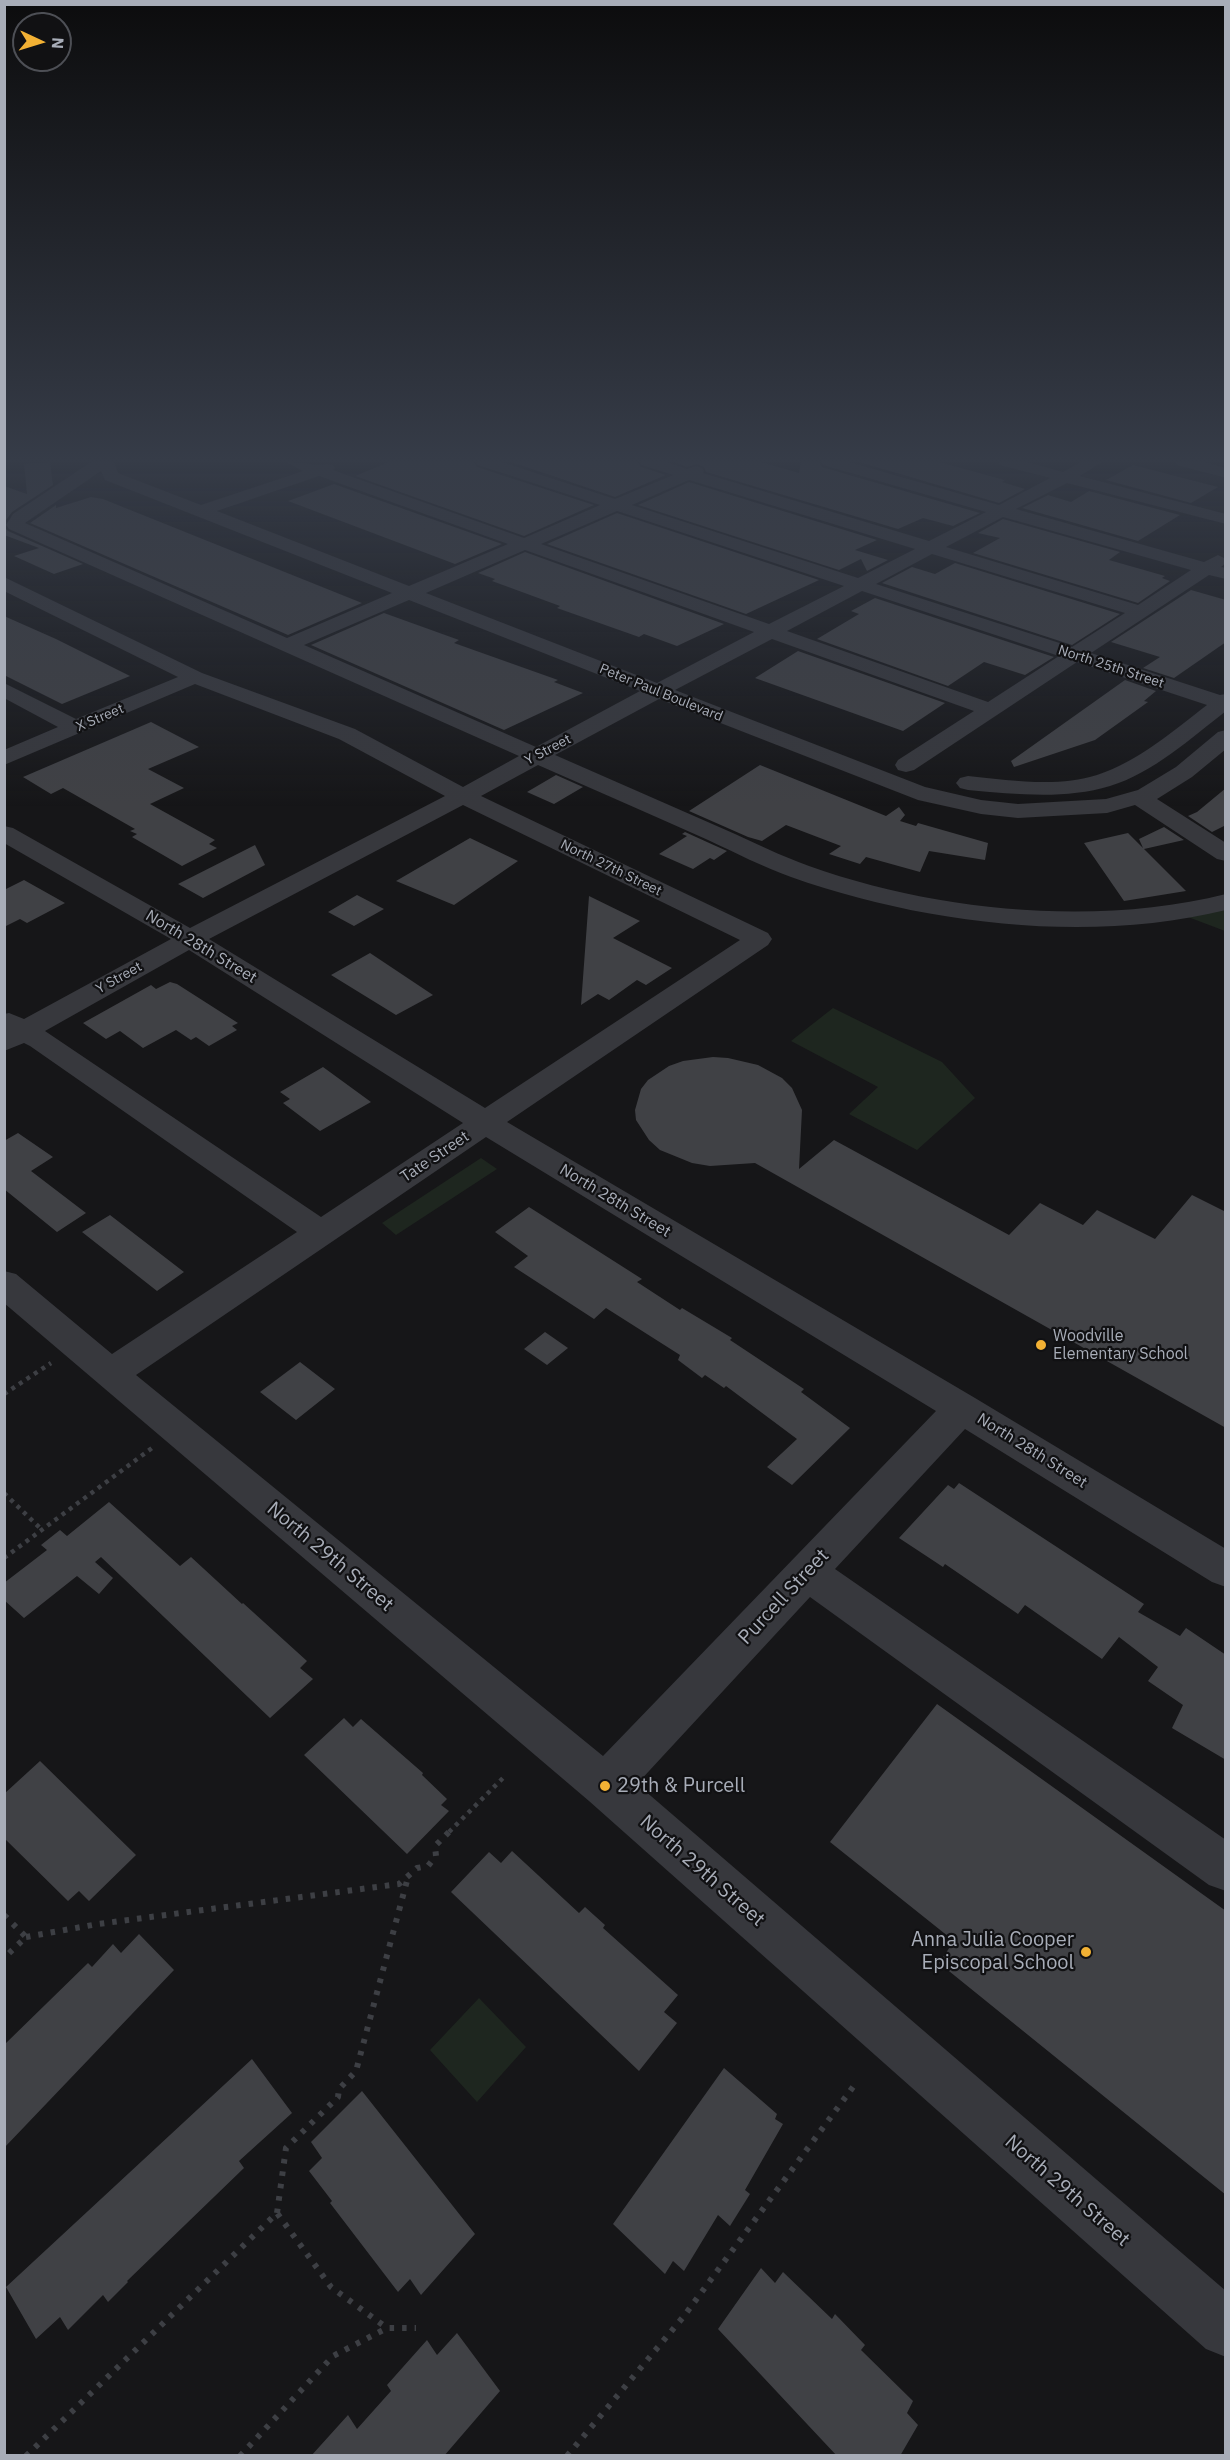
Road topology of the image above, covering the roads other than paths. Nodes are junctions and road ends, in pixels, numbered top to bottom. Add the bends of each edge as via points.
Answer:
1 (132, 577) edge
2 (367, 577) edge
3 (420, 577) edge
4 (445, 577) edge
5 (616, 577) edge
6 (830, 577) edge
7 (875, 577) edge
8 (1026, 577) edge
9 (1205, 577) edge
10 (433, 582) junction
11 (4, 583) edge
12 (858, 586) junction
13 (408, 593) junction
14 (1139, 611) junction
15 (771, 631) junction
16 (287, 645) junction
17 (1077, 655) junction
18 (195, 677) junction
19 (680, 679) junction
20 (702, 687) dead end
21 (4, 690) edge
22 (657, 691) junction
23 (1224, 702) edge
24 (991, 710) junction
25 (76, 728) junction
26 (1226, 737) edge
27 (538, 755) junction
28 (885, 757) dead end
29 (4, 759) edge
30 (906, 765) junction
31 (463, 796) junction
32 (1138, 798) junction
33 (4, 833) edge
34 (1226, 854) edge
35 (1226, 902) edge
36 (190, 939) junction
37 (759, 939) joint
38 (11, 1031) edge
39 (486, 1124) junction
40 (321, 1233) junction
41 (4, 1283) edge
42 (110, 1374) junction
43 (962, 1408) junction
44 (1226, 1570) edge
45 (807, 1572) junction
46 (606, 1786) junction
47 (1226, 1868) edge
48 (1226, 2329) edge

1 - 16 street
2 - 13 street, Peter Paul Boulevard
3 - 10 street, Peter Paul Boulevard
4 - 10 street
5 - 15 street
6 - 12 street, North 25th Street
7 - 12 street, Y Street
8 - 14 street
9 - 14 street
10 - 13 street
10 - 19 street, Peter Paul Boulevard
11 - 18 street
12 - 15 street, Y Street
12 - 17 street, North 25th Street
13 - 16 street
13 - 22 street, Peter Paul Boulevard
14 - 17 street
15 - 19 street, Y Street
15 - 24 street
16 - 27 street
17 - 23 street, North 25th Street
17 - 24 street
18 - 25 street, X Street
18 - 31 street, North 27th Street via 347,734
19 - 20 street, Peter Paul Boulevard
19 - 22 street, Y Street
21 - 25 street
22 - 27 street, Y Street
22 - 32 street, Peter Paul Boulevard via 918,793 1018,811 1107,806
23 - 30 street via 1134,766 1103,781 1068,787 1008,787 949,781
24 - 30 street
25 - 29 street, X Street
26 - 32 street, Peter Paul Boulevard via 1184,772
27 - 31 street, Y Street
27 - 35 street via 798,871 914,904 986,916 1077,919 1148,915
28 - 30 street
31 - 36 street, Y Street
31 - 37 street, North 27th Street
32 - 34 street
33 - 36 street, North 28th Street
36 - 38 street, Y Street
36 - 39 street, North 28th Street
37 - 39 street, Tate Street
38 - 40 street
39 - 40 street, Tate Street
39 - 43 street, North 28th Street
40 - 42 street, Tate Street
41 - 42 street, North 29th Street
42 - 46 street, North 29th Street
43 - 44 street, North 28th Street
43 - 45 street, Purcell Street
45 - 46 street, Purcell Street
45 - 47 street
46 - 48 street, North 29th Street

